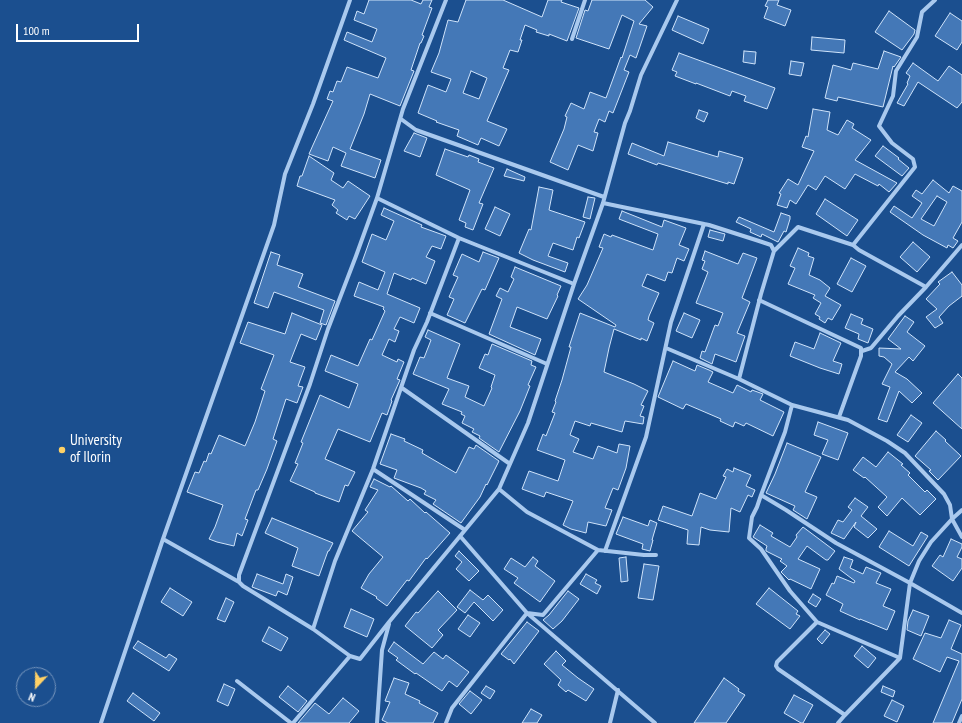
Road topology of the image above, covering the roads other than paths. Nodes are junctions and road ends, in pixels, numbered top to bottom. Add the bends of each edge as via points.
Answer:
1 (350, 0) edge
2 (446, 0) edge
3 (585, 0) edge
4 (677, 0) edge
5 (935, 0) edge
6 (572, 39) dead end
7 (401, 119) junction
8 (604, 197) junction
9 (377, 198) junction
10 (603, 203) junction
11 (704, 224) junction
12 (459, 238) junction
13 (853, 245) junction
14 (962, 245) edge
15 (774, 250) junction
16 (574, 284) junction
17 (926, 287) junction
18 (759, 300) junction
19 (430, 313) junction
20 (666, 348) junction
21 (862, 351) junction
22 (547, 364) junction
23 (738, 379) junction
24 (402, 388) junction
25 (792, 405) junction
26 (839, 417) junction
27 (510, 464) junction
28 (373, 469) junction
29 (499, 489) junction
30 (761, 495) junction
31 (962, 510) edge
32 (952, 518) junction
33 (465, 530) junction
34 (460, 536) junction
35 (962, 537) edge
36 (163, 539) junction
37 (598, 550) junction
38 (605, 551) junction
39 (656, 555) dead end
40 (239, 582) junction
41 (910, 583) junction
42 (527, 613) junction
43 (962, 613) edge
44 (389, 622) junction
45 (817, 622) junction
46 (313, 629) junction
47 (350, 656) junction
48 (900, 658) junction
49 (237, 681) dead end
50 (618, 690) junction
51 (845, 715) junction
52 (962, 716) edge
53 (377, 721) edge
54 (101, 723) edge
55 (292, 723) edge
56 (382, 723) edge
57 (446, 723) edge
58 (610, 723) edge
59 (655, 723) edge
60 (838, 723) edge
61 (959, 723) edge

1 - 36 street via 286,174 274,225
2 - 7 street
3 - 6 street
4 - 8 street via 641,75
5 - 13 street via 922,12 916,37 896,71 893,96 879,126 892,143 913,159 915,167
7 - 8 street via 416,130
7 - 9 street
8 - 10 street
9 - 12 street
9 - 40 street via 239,575
10 - 11 street
10 - 16 street
11 - 15 street via 759,241
11 - 20 street via 671,322
12 - 16 street
12 - 19 street
13 - 15 street via 798,227
13 - 17 street
14 - 17 street
15 - 18 street
16 - 22 street
17 - 21 street via 871,348
18 - 21 street via 856,345
18 - 23 street
19 - 22 street
19 - 24 street via 414,350
20 - 23 street
20 - 38 street via 646,437
21 - 26 street
22 - 27 street via 528,423
23 - 25 street
24 - 27 street
24 - 28 street
25 - 26 street
25 - 30 street via 785,432
26 - 32 street via 906,453 944,494 950,505
27 - 29 street
28 - 33 street
28 - 46 street via 334,561
29 - 33 street
29 - 37 street via 527,512
30 - 41 street via 836,543
30 - 45 street via 752,517 749,538 761,549 790,591
31 - 32 street
32 - 35 street
32 - 41 street via 931,542 919,561
33 - 34 street
34 - 42 street
34 - 44 street
36 - 40 street
36 - 54 street
37 - 38 street
37 - 42 street via 543,615
38 - 39 street
40 - 46 street
41 - 43 street
41 - 48 street
42 - 50 street
42 - 57 street via 452,708
44 - 47 street via 360,659
44 - 53 street via 382,656
45 - 48 street
45 - 51 street via 776,666 778,670
46 - 47 street
47 - 55 street
48 - 51 street
49 - 55 street
50 - 58 street
50 - 59 street
51 - 60 street
52 - 61 street
53 - 56 street

